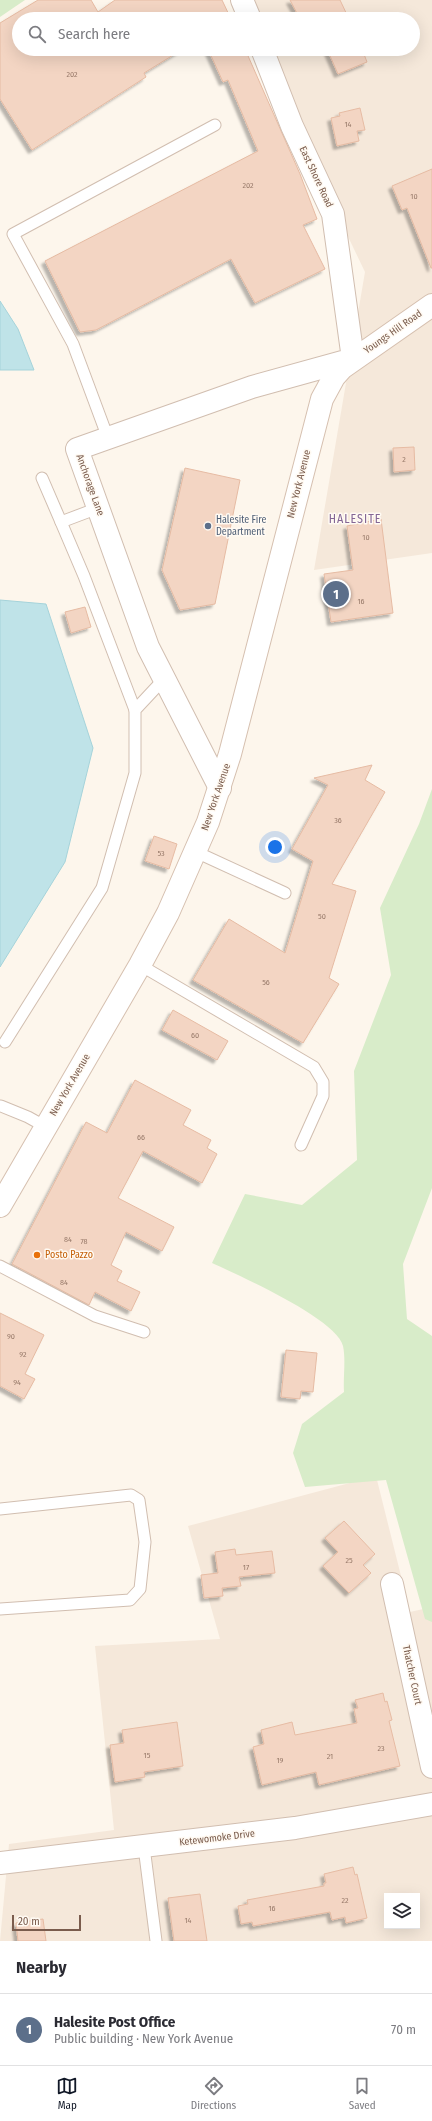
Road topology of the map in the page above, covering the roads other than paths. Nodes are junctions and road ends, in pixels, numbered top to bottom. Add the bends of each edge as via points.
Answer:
1 (242, 0) edge
2 (247, 12) edge
3 (265, 56) edge
4 (215, 125) dead end
5 (432, 305) edge
6 (353, 359) junction
7 (108, 438) junction
8 (42, 478) dead end
9 (98, 508) junction
10 (61, 522) junction
11 (164, 679) junction
12 (135, 710) junction
13 (220, 788) junction
14 (196, 852) junction
15 (285, 893) dead end
16 (140, 965) junction
17 (5, 1042) dead end
18 (1, 1106) edge
19 (46, 1126) junction
20 (301, 1145) dead end
21 (0, 1206) edge
22 (0, 1266) edge
23 (144, 1332) dead end
24 (0, 1510) edge
25 (392, 1584) dead end
26 (0, 1609) edge
27 (432, 1767) edge
28 (432, 1804) edge
29 (144, 1846) junction
30 (0, 1863) edge
31 (156, 1941) edge

1 - 2 street
3 - 6 street, East Shore Road via 292,126 333,214
4 - 7 lane via 13,234 72,344
5 - 6 street, Youngs Hill Road
6 - 7 street, Anchorage Lane via 252,387
6 - 13 street, New York Avenue via 334,377 322,399
7 - 9 street, Anchorage Lane via 77,449
8 - 10 lane
9 - 10 lane
9 - 11 street, Anchorage Lane via 148,647
10 - 12 lane
11 - 12 lane
11 - 13 street, Anchorage Lane
12 - 17 lane via 135,774 102,888
13 - 14 street, New York Avenue
14 - 15 lane
14 - 16 street, New York Avenue
16 - 19 street, New York Avenue
16 - 20 lane via 314,1067 323,1082 323,1096
18 - 19 lane
19 - 21 street, New York Avenue
22 - 23 lane via 95,1316
24 - 26 lane via 131,1495 139,1500 145,1542 140,1589 130,1600
25 - 27 street, Thatcher Court
28 - 29 street, Ketewomoke Drive via 295,1828
29 - 30 street, Ketewomoke Drive
29 - 31 lane

